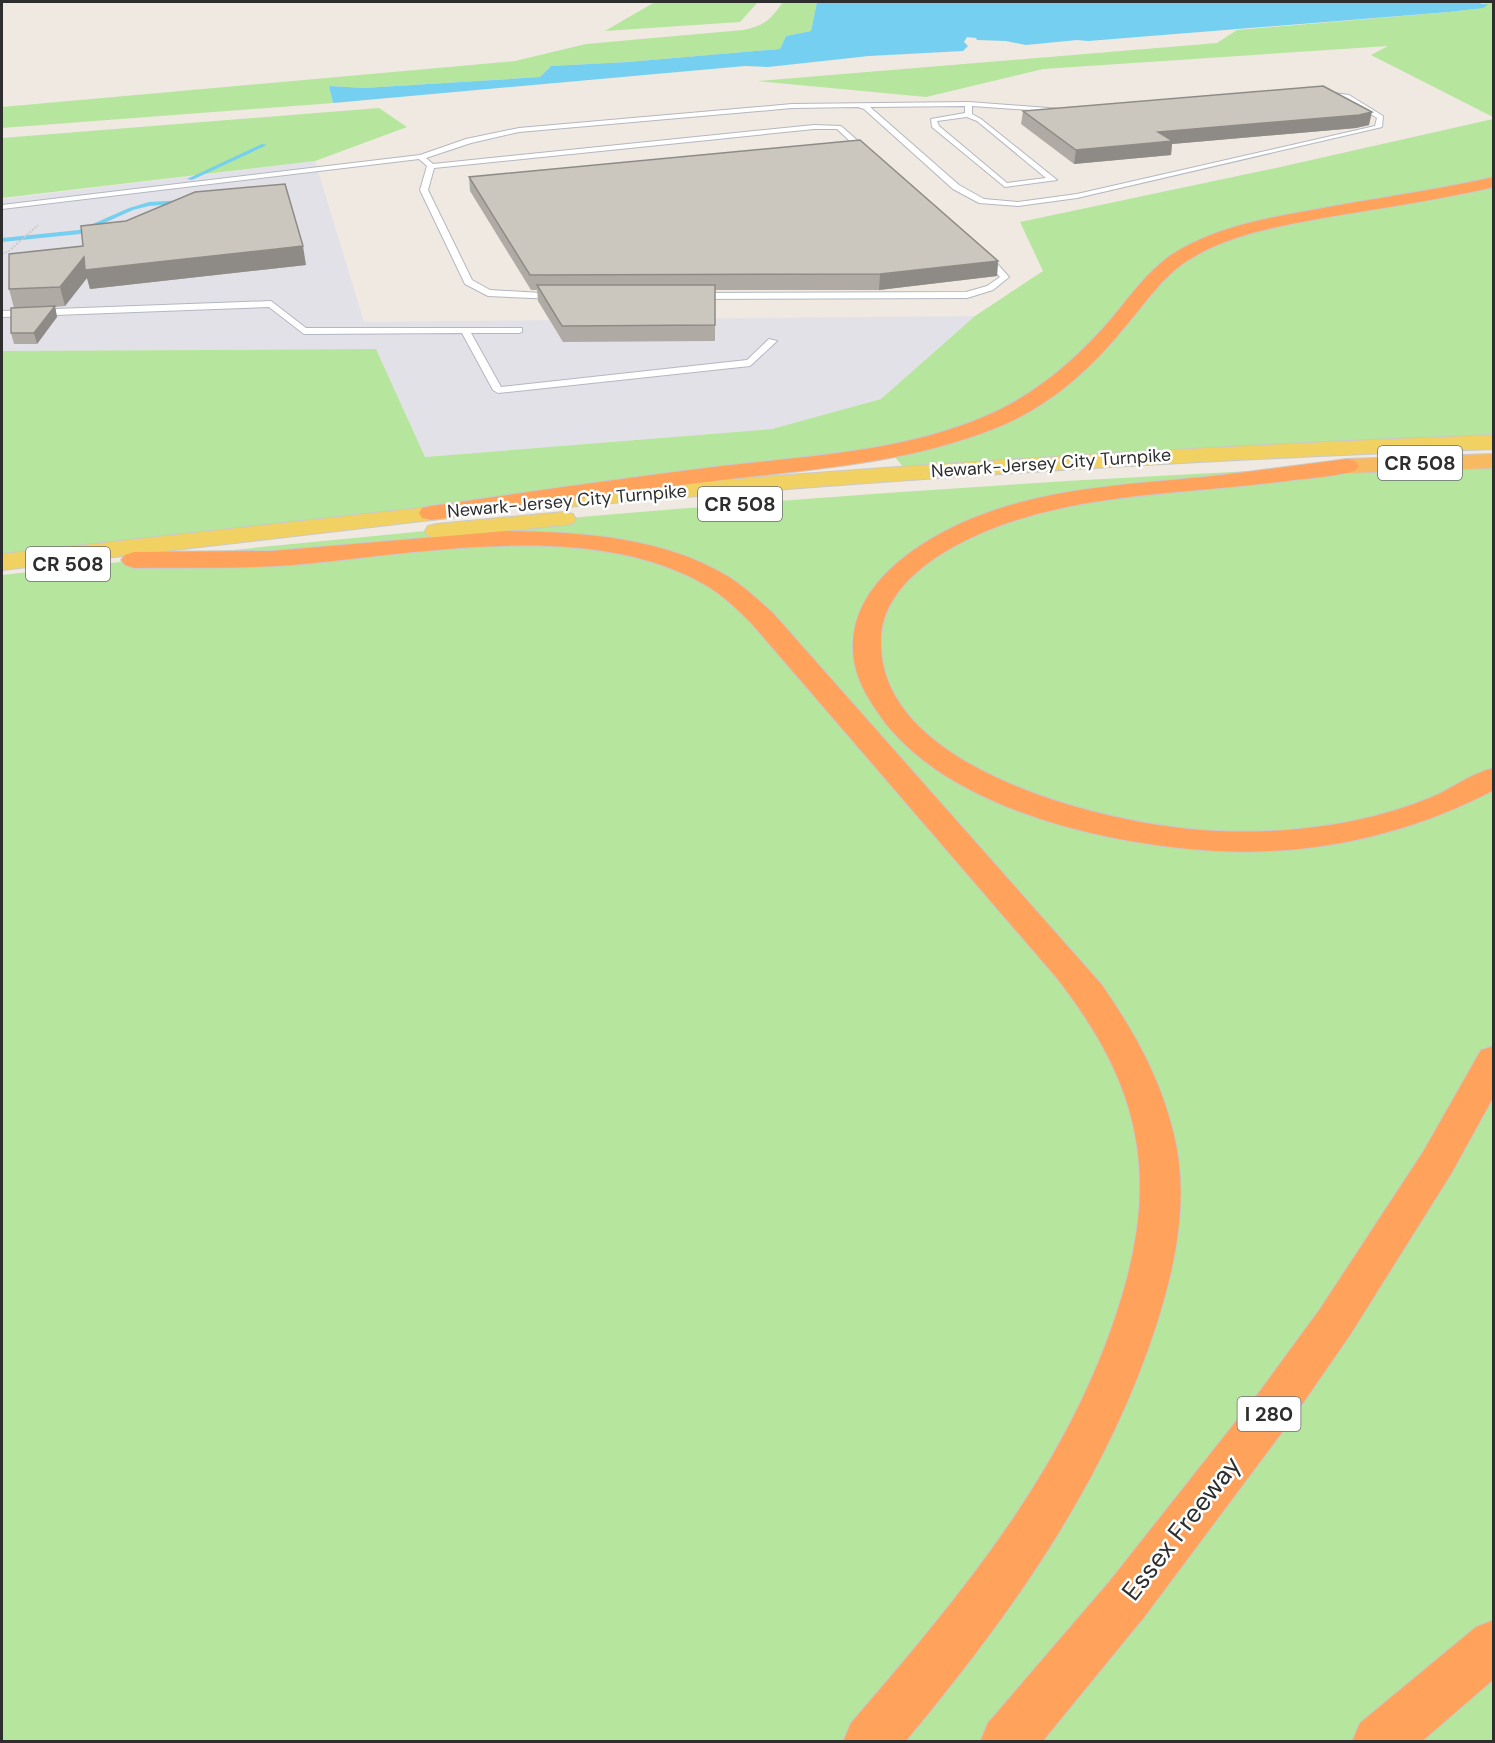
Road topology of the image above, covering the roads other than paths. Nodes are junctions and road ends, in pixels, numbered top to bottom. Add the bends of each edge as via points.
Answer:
1 (1314, 92) edge
2 (852, 104) junction
3 (969, 104) junction
4 (1067, 109) edge
5 (968, 115) junction
6 (421, 157) junction
7 (874, 159) edge
8 (431, 166) junction
9 (1494, 182) edge
10 (2, 207) edge
11 (975, 246) edge
12 (564, 296) edge
13 (683, 296) edge
14 (2, 314) edge
15 (465, 330) junction
16 (519, 330) dead end
17 (772, 341) dead end
18 (1494, 442) edge
19 (1494, 461) edge
20 (1347, 466) junction
21 (431, 513) junction
22 (134, 560) junction
23 (2, 562) edge
24 (2, 569) edge
25 (1494, 777) edge
26 (1494, 1060) edge
27 (1494, 1645) edge
28 (870, 1742) edge
29 (1007, 1742) edge
30 (1379, 1742) edge

1 - 2 lane via 1347,96 1381,117 1378,128 1077,196 1018,204 982,201 956,187 866,107
2 - 3 lane
2 - 6 lane via 519,130
3 - 4 lane
3 - 5 lane
5 - 5 lane via 933,120 1005,185 1053,180
6 - 8 lane
6 - 10 lane
7 - 8 lane via 838,127 814,127
8 - 12 lane via 424,190 468,282 488,293
9 - 21 highway via 1285,220 1199,247 1163,270 1099,345 1058,384 1005,417 953,436 865,455
11 - 13 lane via 1005,277 990,288 967,295
14 - 15 lane via 271,304 304,331
15 - 16 lane
15 - 17 lane via 498,390 750,363
18 - 21 main road, Newark-Jersey City Turnpike / CR 508 via 975,467
19 - 20 highway, Newark-Jersey City Turnpike / CR 508
20 - 22 main road, Newark-Jersey City Turnpike / CR 508 via 801,499
20 - 25 highway via 1088,496 1010,514 963,532 894,579 874,606 865,652 873,683 910,732 972,777 1050,810 1144,832 1245,840 1341,833 1426,812
21 - 23 main road, Newark-Jersey City Turnpike / CR 508
22 - 24 main road, Newark-Jersey City Turnpike / CR 508
22 - 28 highway via 289,557 525,539 639,552 705,575 762,618 1085,987 1113,1027 1145,1098 1160,1182 1155,1245 1135,1326 1102,1412 1049,1508 945,1653
26 - 29 highway, Essex Freeway / I 280 via 1437,1163 1289,1387 1127,1599
27 - 30 highway

